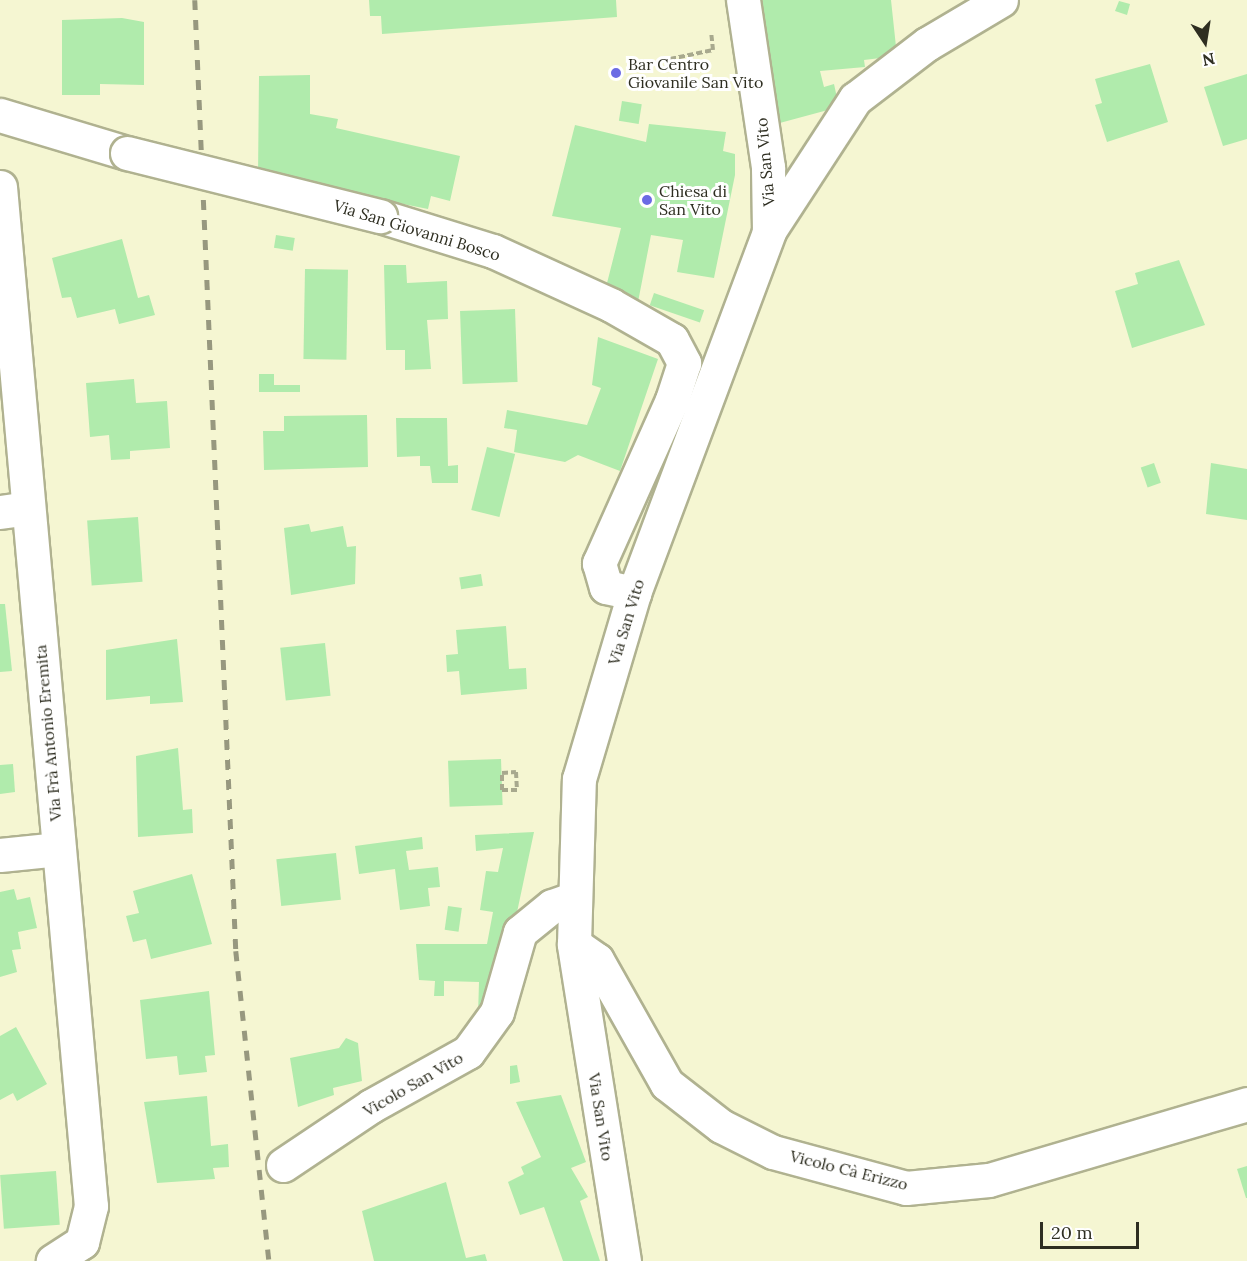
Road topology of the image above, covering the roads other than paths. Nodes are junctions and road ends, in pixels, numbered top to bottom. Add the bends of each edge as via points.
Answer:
1 (743, 0) edge
2 (1001, 0) edge
3 (0, 115) edge
4 (0, 188) edge
5 (770, 231) junction
6 (14, 510) edge
7 (634, 593) junction
8 (59, 849) junction
9 (0, 855) edge
10 (575, 898) junction
11 (574, 944) junction
12 (1247, 1104) edge
13 (283, 1165) dead end
14 (53, 1261) edge
15 (624, 1261) edge

1 - 5 street, Via San Vito via 768,167
2 - 5 street via 927,44 855,99
3 - 7 street, Via San Giovanni Bosco, bridge via 126,153 380,216 493,251 611,305 672,340 684,363 672,400 599,563 606,587
4 - 6 street, Via Frà Antonio Eremita
5 - 7 street, Via San Vito
6 - 8 street, Via Frà Antonio Eremita
7 - 10 street, Via San Vito via 579,779
8 - 9 street
8 - 14 street, Via Frà Antonio Eremita via 92,1206 82,1242
10 - 11 street, Via San Vito
10 - 13 street, Vicolo San Vito via 552,906 520,932 497,1012 468,1052
11 - 12 street, Vicolo Cà Erizzo via 597,960 668,1084 721,1126 773,1152 906,1188 989,1180
11 - 15 street, Via San Vito

